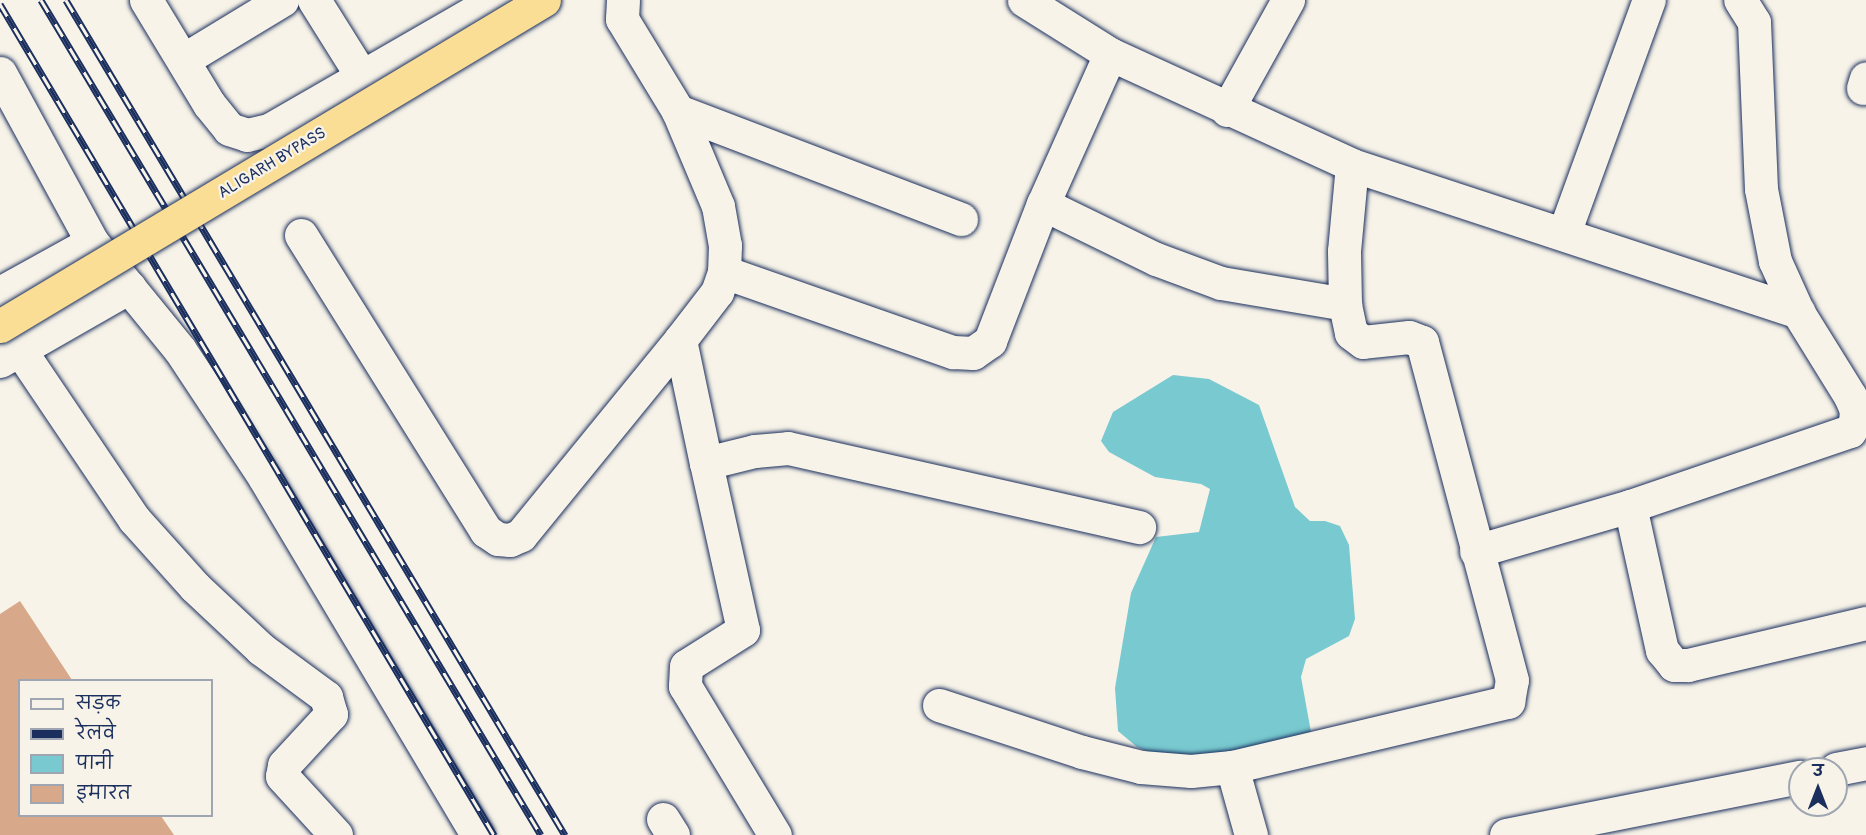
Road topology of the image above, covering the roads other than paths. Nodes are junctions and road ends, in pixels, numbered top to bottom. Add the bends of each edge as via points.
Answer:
1 (146, 0) edge
2 (282, 0) edge
3 (315, 0) edge
4 (495, 0) edge
5 (544, 0) edge
6 (623, 0) edge
7 (1024, 0) edge
8 (1288, 0) edge
9 (1649, 0) edge
10 (1740, 0) edge
11 (1110, 54) junction
12 (183, 60) junction
13 (363, 78) junction
14 (3, 85) edge
15 (1227, 110) junction
16 (678, 111) junction
17 (1352, 165) junction
18 (1043, 204) junction
19 (961, 219) dead end
20 (1564, 233) junction
21 (301, 235) dead end
22 (92, 242) junction
23 (724, 272) junction
24 (129, 287) junction
25 (0, 293) edge
26 (1345, 304) junction
27 (1798, 312) junction
28 (680, 339) junction
29 (7, 346) edge
30 (1861, 410) edge
31 (706, 463) junction
32 (1630, 506) junction
33 (1139, 527) dead end
34 (1476, 551) junction
35 (1866, 623) edge
36 (939, 705) dead end
37 (1866, 763) edge
38 (1232, 767) junction
39 (1848, 767) edge
40 (1788, 779) edge
41 (336, 835) edge
42 (477, 835) edge
43 (775, 835) edge
44 (1251, 835) edge
45 (1506, 835) edge

1 - 12 street
2 - 12 street
3 - 13 street
4 - 13 street
5 - 29 main road, ALIGARH BYPASS, bridge
6 - 16 street via 622,20
7 - 11 street
8 - 15 street
9 - 20 street
10 - 27 street via 1754,22 1761,189 1775,261
11 - 15 street
11 - 18 street
12 - 13 street via 229,129 247,135 269,130
14 - 22 street
15 - 17 street
16 - 19 street
16 - 23 street via 718,206 725,245
17 - 20 street
17 - 26 street via 1344,251
18 - 23 street via 990,341 973,353 953,352
18 - 26 street via 1155,259 1221,283
20 - 27 street
21 - 28 street via 486,531 498,539 510,540 521,535
22 - 24 street
22 - 25 street
23 - 28 street via 717,292
24 - 29 street
24 - 42 street via 180,350 264,477
26 - 34 street via 1356,340 1409,337 1422,342
27 - 30 street
28 - 31 street
29 - 41 street via 134,519 195,587 253,641 326,697 331,705 328,719 285,765 282,776
30 - 32 street via 1850,431
31 - 33 street via 788,448
31 - 43 street via 743,630 686,666 684,686
32 - 34 street
32 - 35 street via 1662,650 1674,665
34 - 38 street via 1512,681 1508,702
36 - 38 street via 1141,767 1191,771
37 - 39 street
38 - 44 street
40 - 45 street

